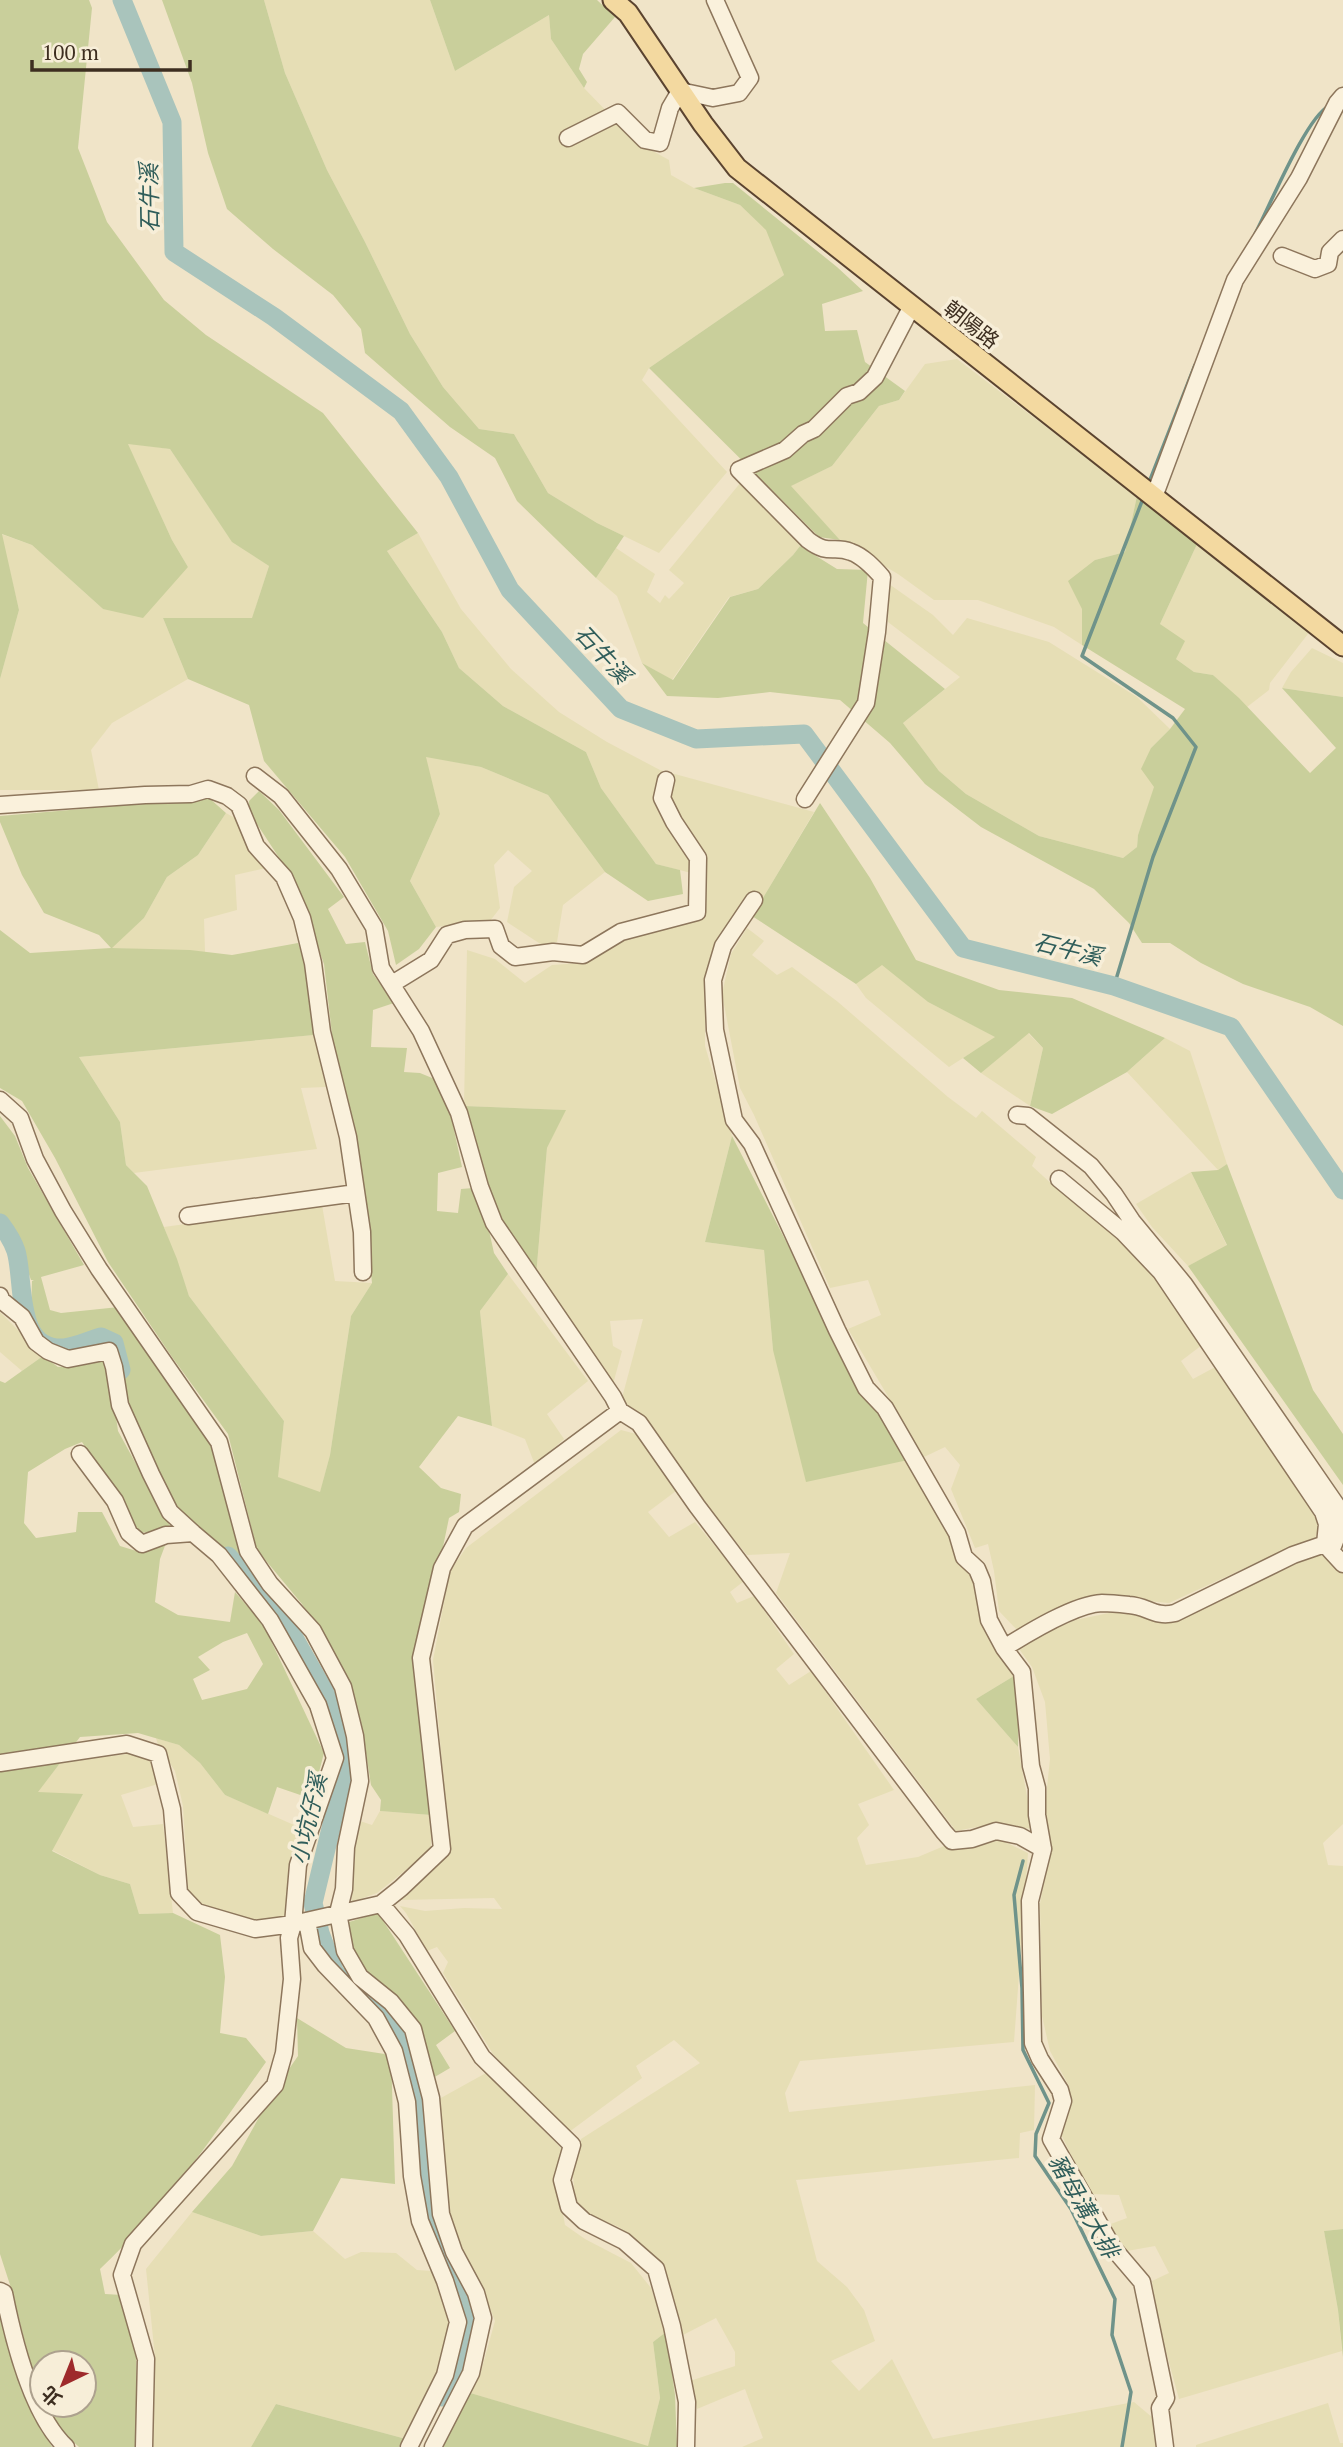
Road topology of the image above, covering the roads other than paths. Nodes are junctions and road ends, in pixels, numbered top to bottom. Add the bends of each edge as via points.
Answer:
1 (613, 0) edge
2 (715, 0) edge
3 (680, 91) junction
4 (1343, 96) edge
5 (568, 138) dead end
6 (1343, 239) edge
7 (1282, 257) dead end
8 (912, 306) junction
9 (1154, 497) junction
10 (1343, 646) edge
11 (255, 776) dead end
12 (666, 780) dead end
13 (805, 799) dead end
14 (0, 805) edge
15 (754, 900) dead end
16 (392, 985) junction
17 (0, 1100) edge
18 (1017, 1115) dead end
19 (1059, 1179) dead end
20 (356, 1193) junction
21 (188, 1216) dead end
22 (363, 1272) dead end
23 (0, 1296) edge
24 (620, 1411) junction
25 (80, 1454) dead end
26 (194, 1533) junction
27 (1328, 1548) junction
28 (1343, 1564) edge
29 (270, 1584) junction
30 (270, 1620) junction
31 (1004, 1648) junction
32 (0, 1763) edge
33 (1043, 1849) junction
34 (380, 1903) junction
35 (338, 1913) junction
36 (300, 1922) junction
37 (0, 2291) edge
38 (66, 2447) edge
39 (144, 2447) edge
40 (409, 2447) edge
41 (433, 2447) edge
42 (686, 2447) edge
43 (1165, 2447) edge

1 - 3 main road, 朝陽路 via 628,13
2 - 3 street via 750,78 739,93 712,98
3 - 5 street via 660,144 645,140 618,113
3 - 8 main road, 朝陽路 via 737,168
4 - 9 street via 1299,178 1235,280
6 - 7 street via 1330,251 1328,264 1315,269
8 - 9 main road, 朝陽路
8 - 13 street via 875,377 859,392 846,396 785,450 739,470 820,550 850,551 882,577 866,703
9 - 10 main road, 朝陽路
11 - 16 street via 281,796 339,869 373,927 381,968
12 - 16 street via 662,797 698,858 697,912 621,932 583,955 515,957 501,946 495,929 465,930 447,935 431,960
14 - 20 street via 191,794 208,789 239,805 256,846 284,877 302,918
15 - 31 street via 723,946 713,980 715,1030 734,1120 752,1144 866,1388 885,1408 957,1533 964,1557 977,1569 989,1620
16 - 24 street via 421,1031 459,1113 494,1223
17 - 29 street via 20,1118 35,1159 99,1269 219,1442 248,1551
18 - 27 street via 1028,1116 1091,1166 1184,1284 1337,1506 1341,1528
19 - 27 street via 1123,1232 1161,1272 1323,1512
20 - 21 street
20 - 22 street
23 - 26 street via 48,1351 68,1359 109,1351 120,1405 151,1474 170,1512
24 - 33 street via 639,1423 696,1506 952,1841 996,1831 1020,1836
24 - 34 street via 464,1525 442,1568 421,1658 442,1849
25 - 26 street via 115,1501 129,1533 142,1544 166,1535
26 - 30 street via 219,1555
27 - 28 street
27 - 31 street via 1293,1555 1175,1612 1162,1616 1133,1605 1100,1603 1080,1608
29 - 30 street
29 - 35 street via 313,1631 342,1687 355,1736 360,1781
30 - 36 street via 318,1705 335,1758 298,1865
31 - 33 street via 1023,1672
32 - 36 street via 128,1744 158,1754 172,1809 179,1893 197,1912 255,1929
33 - 43 street via 1030,1902 1033,2043 1063,2101 1051,2139 1113,2248 1142,2282 1166,2398 1160,2408
34 - 35 street
34 - 42 street via 407,1936 482,2057 572,2145 562,2180 569,2207 584,2221 624,2241 656,2269 673,2326 687,2402
35 - 36 street
35 - 41 street via 345,1951 360,1977 391,2002 413,2029 431,2098 442,2214 483,2318 471,2373
36 - 39 street via 289,1938 292,1979 284,2053 275,2085 133,2244 122,2275 146,2359
36 - 40 street via 312,1948 376,2018 394,2052 407,2102 420,2221 458,2322 445,2375
37 - 38 street via 32,2390

